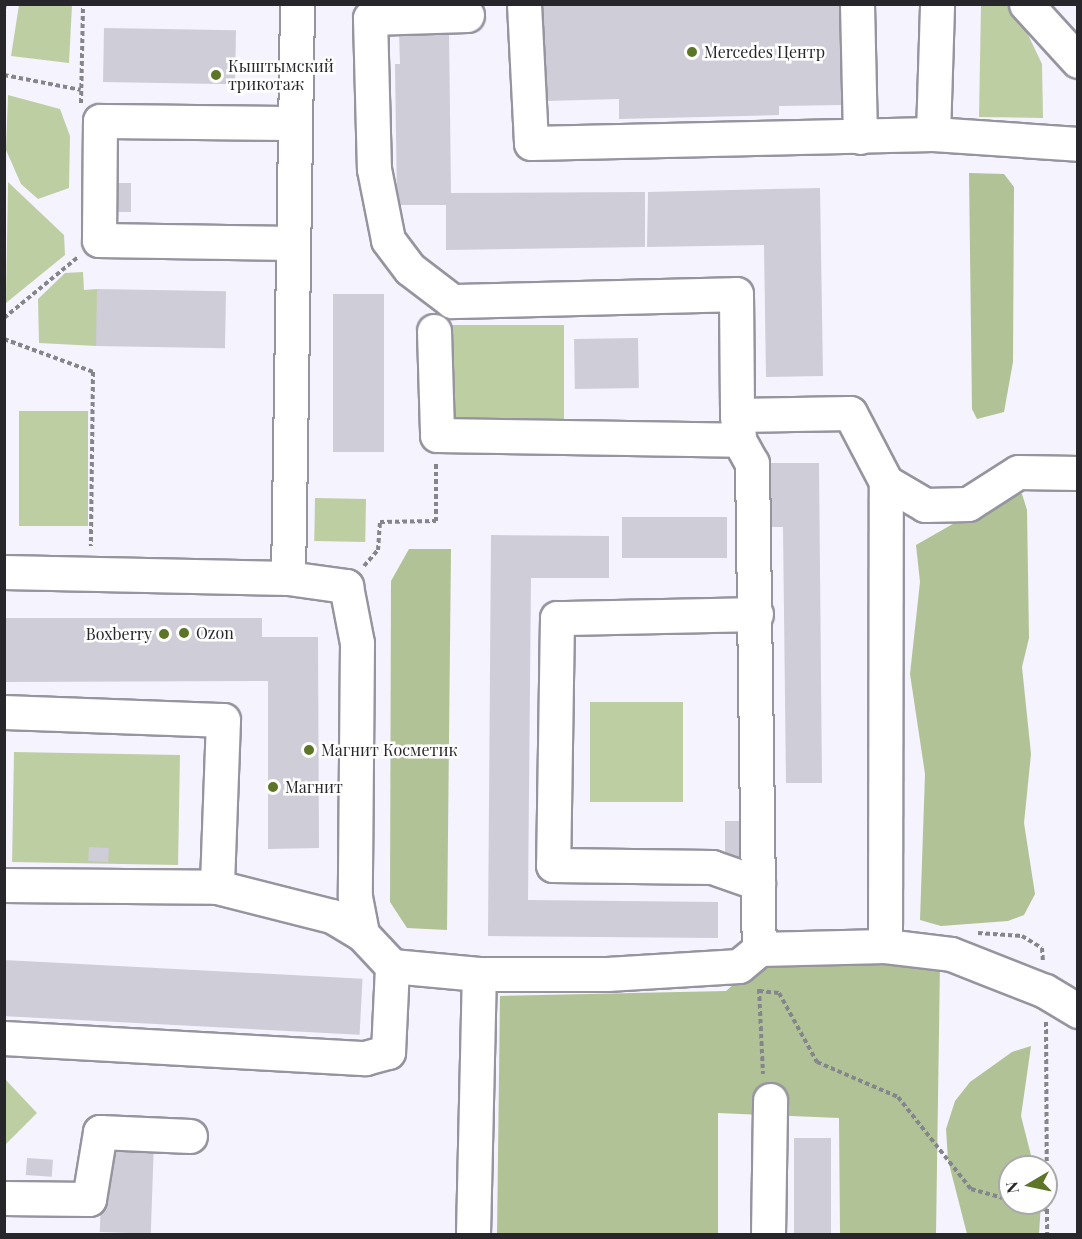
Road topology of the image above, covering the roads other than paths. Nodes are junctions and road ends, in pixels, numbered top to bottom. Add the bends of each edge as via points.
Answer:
1 (297, 4) edge
2 (524, 4) edge
3 (857, 4) edge
4 (936, 4) edge
5 (1026, 4) edge
6 (467, 15) dead end
7 (1077, 60) edge
8 (291, 123) junction
9 (933, 134) junction
10 (860, 137) junction
11 (1077, 144) edge
12 (291, 243) junction
13 (434, 331) dead end
14 (738, 428) junction
15 (1077, 473) edge
16 (886, 482) junction
17 (4, 572) edge
18 (288, 578) junction
19 (756, 614) junction
20 (4, 712) edge
21 (758, 883) junction
22 (4, 885) edge
23 (217, 887) junction
24 (362, 934) junction
25 (885, 946) junction
26 (759, 949) junction
27 (392, 966) junction
28 (479, 974) junction
29 (1077, 1011) edge
30 (4, 1038) edge
31 (770, 1100) road end
32 (190, 1136) dead end
33 (4, 1198) edge
34 (473, 1234) edge
35 (768, 1234) edge

1 - 8 lane
2 - 10 lane via 531,143
3 - 10 lane
4 - 9 lane
5 - 7 lane
6 - 14 lane via 370,18 374,169 388,240 410,269 452,301 736,294
8 - 12 lane
8 - 12 lane via 100,121 99,240
9 - 10 lane
9 - 11 lane
12 - 18 lane
13 - 14 lane via 436,435
14 - 16 lane via 850,413
14 - 19 lane via 752,463
15 - 16 lane via 1018,472 968,504 925,505
16 - 25 lane
17 - 18 lane
18 - 24 lane via 345,586 357,643 355,897
19 - 21 lane
19 - 21 lane via 557,618 553,865 712,867
20 - 23 lane via 223,720
21 - 26 lane
22 - 23 lane
23 - 24 lane via 332,916
24 - 27 lane
25 - 26 lane
25 - 29 lane via 951,954 1045,991
26 - 28 lane via 739,966 607,974
27 - 28 lane
27 - 30 lane via 388,1052 364,1058
28 - 34 lane
31 - 35 lane
32 - 33 lane via 100,1132 89,1199

